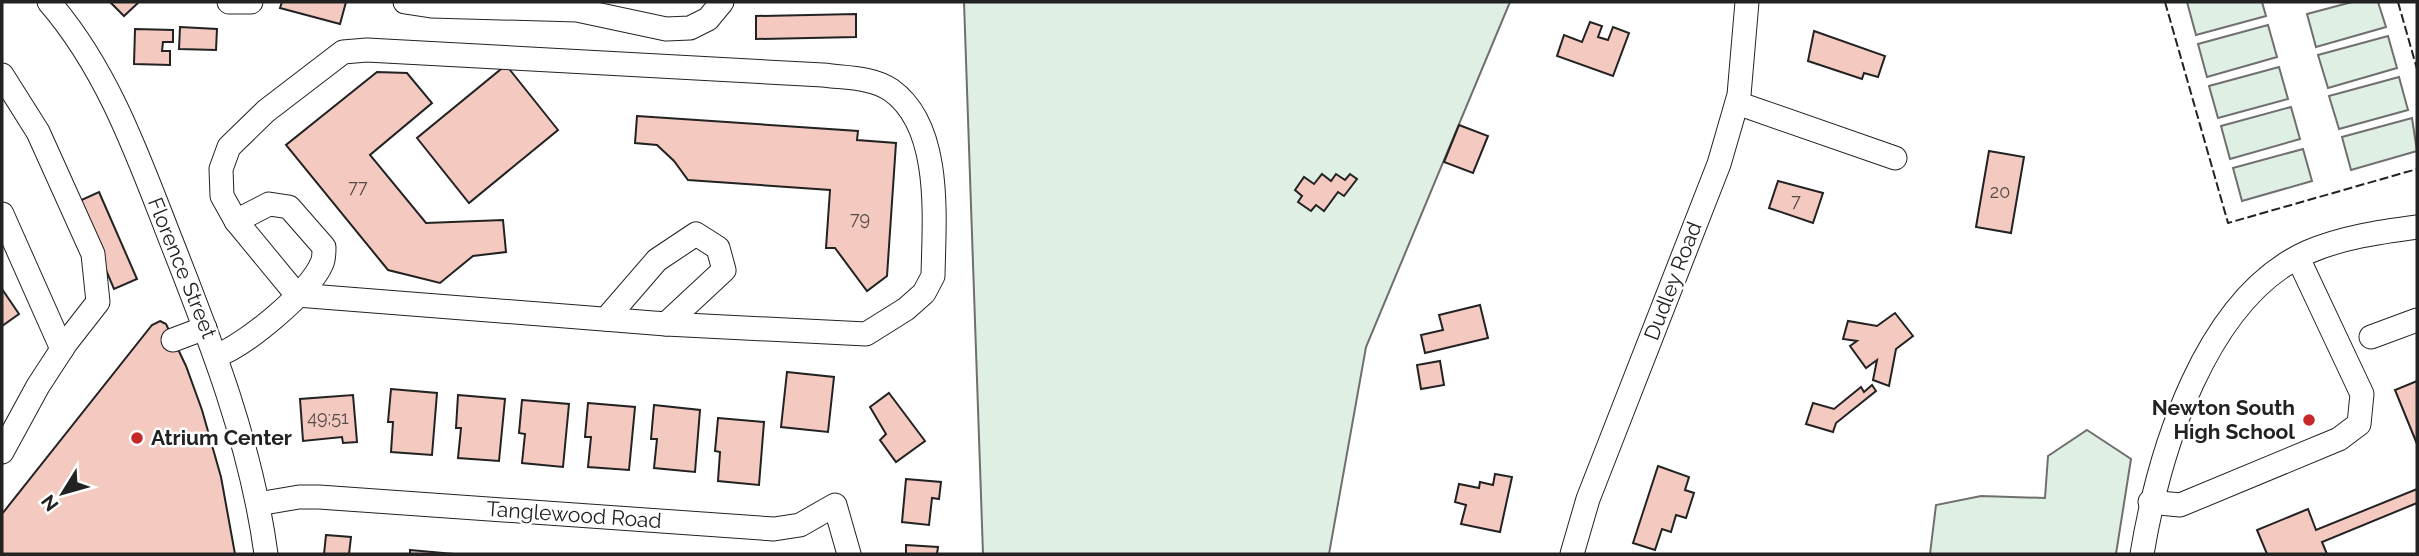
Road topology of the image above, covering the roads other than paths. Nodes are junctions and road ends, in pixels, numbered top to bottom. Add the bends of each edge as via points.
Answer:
1 (49, 2) edge
2 (229, 2) edge
3 (251, 2) edge
4 (405, 2) edge
5 (722, 2) edge
6 (1747, 2) edge
7 (2, 75) edge
8 (1737, 103) junction
9 (1895, 158) dead end
10 (2, 214) edge
11 (236, 221) junction
12 (2417, 227) edge
13 (2298, 258) junction
14 (297, 295) junction
15 (606, 319) junction
16 (2417, 320) edge
17 (666, 324) junction
18 (205, 328) junction
19 (2371, 337) dead end
20 (173, 340) dead end
21 (62, 349) junction
22 (216, 356) junction
23 (2, 452) edge
24 (2150, 502) junction
25 (258, 504) junction
26 (266, 554) edge
27 (849, 554) edge
28 (1572, 554) edge
29 (2142, 554) edge

1 - 18 street, Florence Street via 91,59 118,111
2 - 3 street
4 - 5 street via 578,10 666,29 690,28 708,19
6 - 8 street, Dudley Road
7 - 21 street via 38,132 93,254 98,302
8 - 9 street
8 - 28 street, Dudley Road via 1719,164 1588,499
10 - 21 street
11 - 14 street
11 - 14 street via 269,204 289,207 324,247 323,263
11 - 17 street via 222,196 221,169 229,147 266,111 343,52 823,75 869,80 891,90 922,126 928,147 933,276 924,293 866,334
12 - 13 street via 2337,242
13 - 24 street via 2240,304 2211,348 2186,400
13 - 24 street via 2362,394 2359,424 2339,439 2180,505
14 - 15 street
14 - 22 street via 243,343
15 - 17 street
15 - 17 street via 657,260 696,234 719,248 724,270
16 - 19 street
18 - 20 street
18 - 22 street, Florence Street
21 - 23 street
22 - 25 street, Florence Street via 242,434
24 - 29 street
25 - 26 street, Florence Street
25 - 27 street, Tanglewood Road via 319,497 774,529 800,526 835,505

